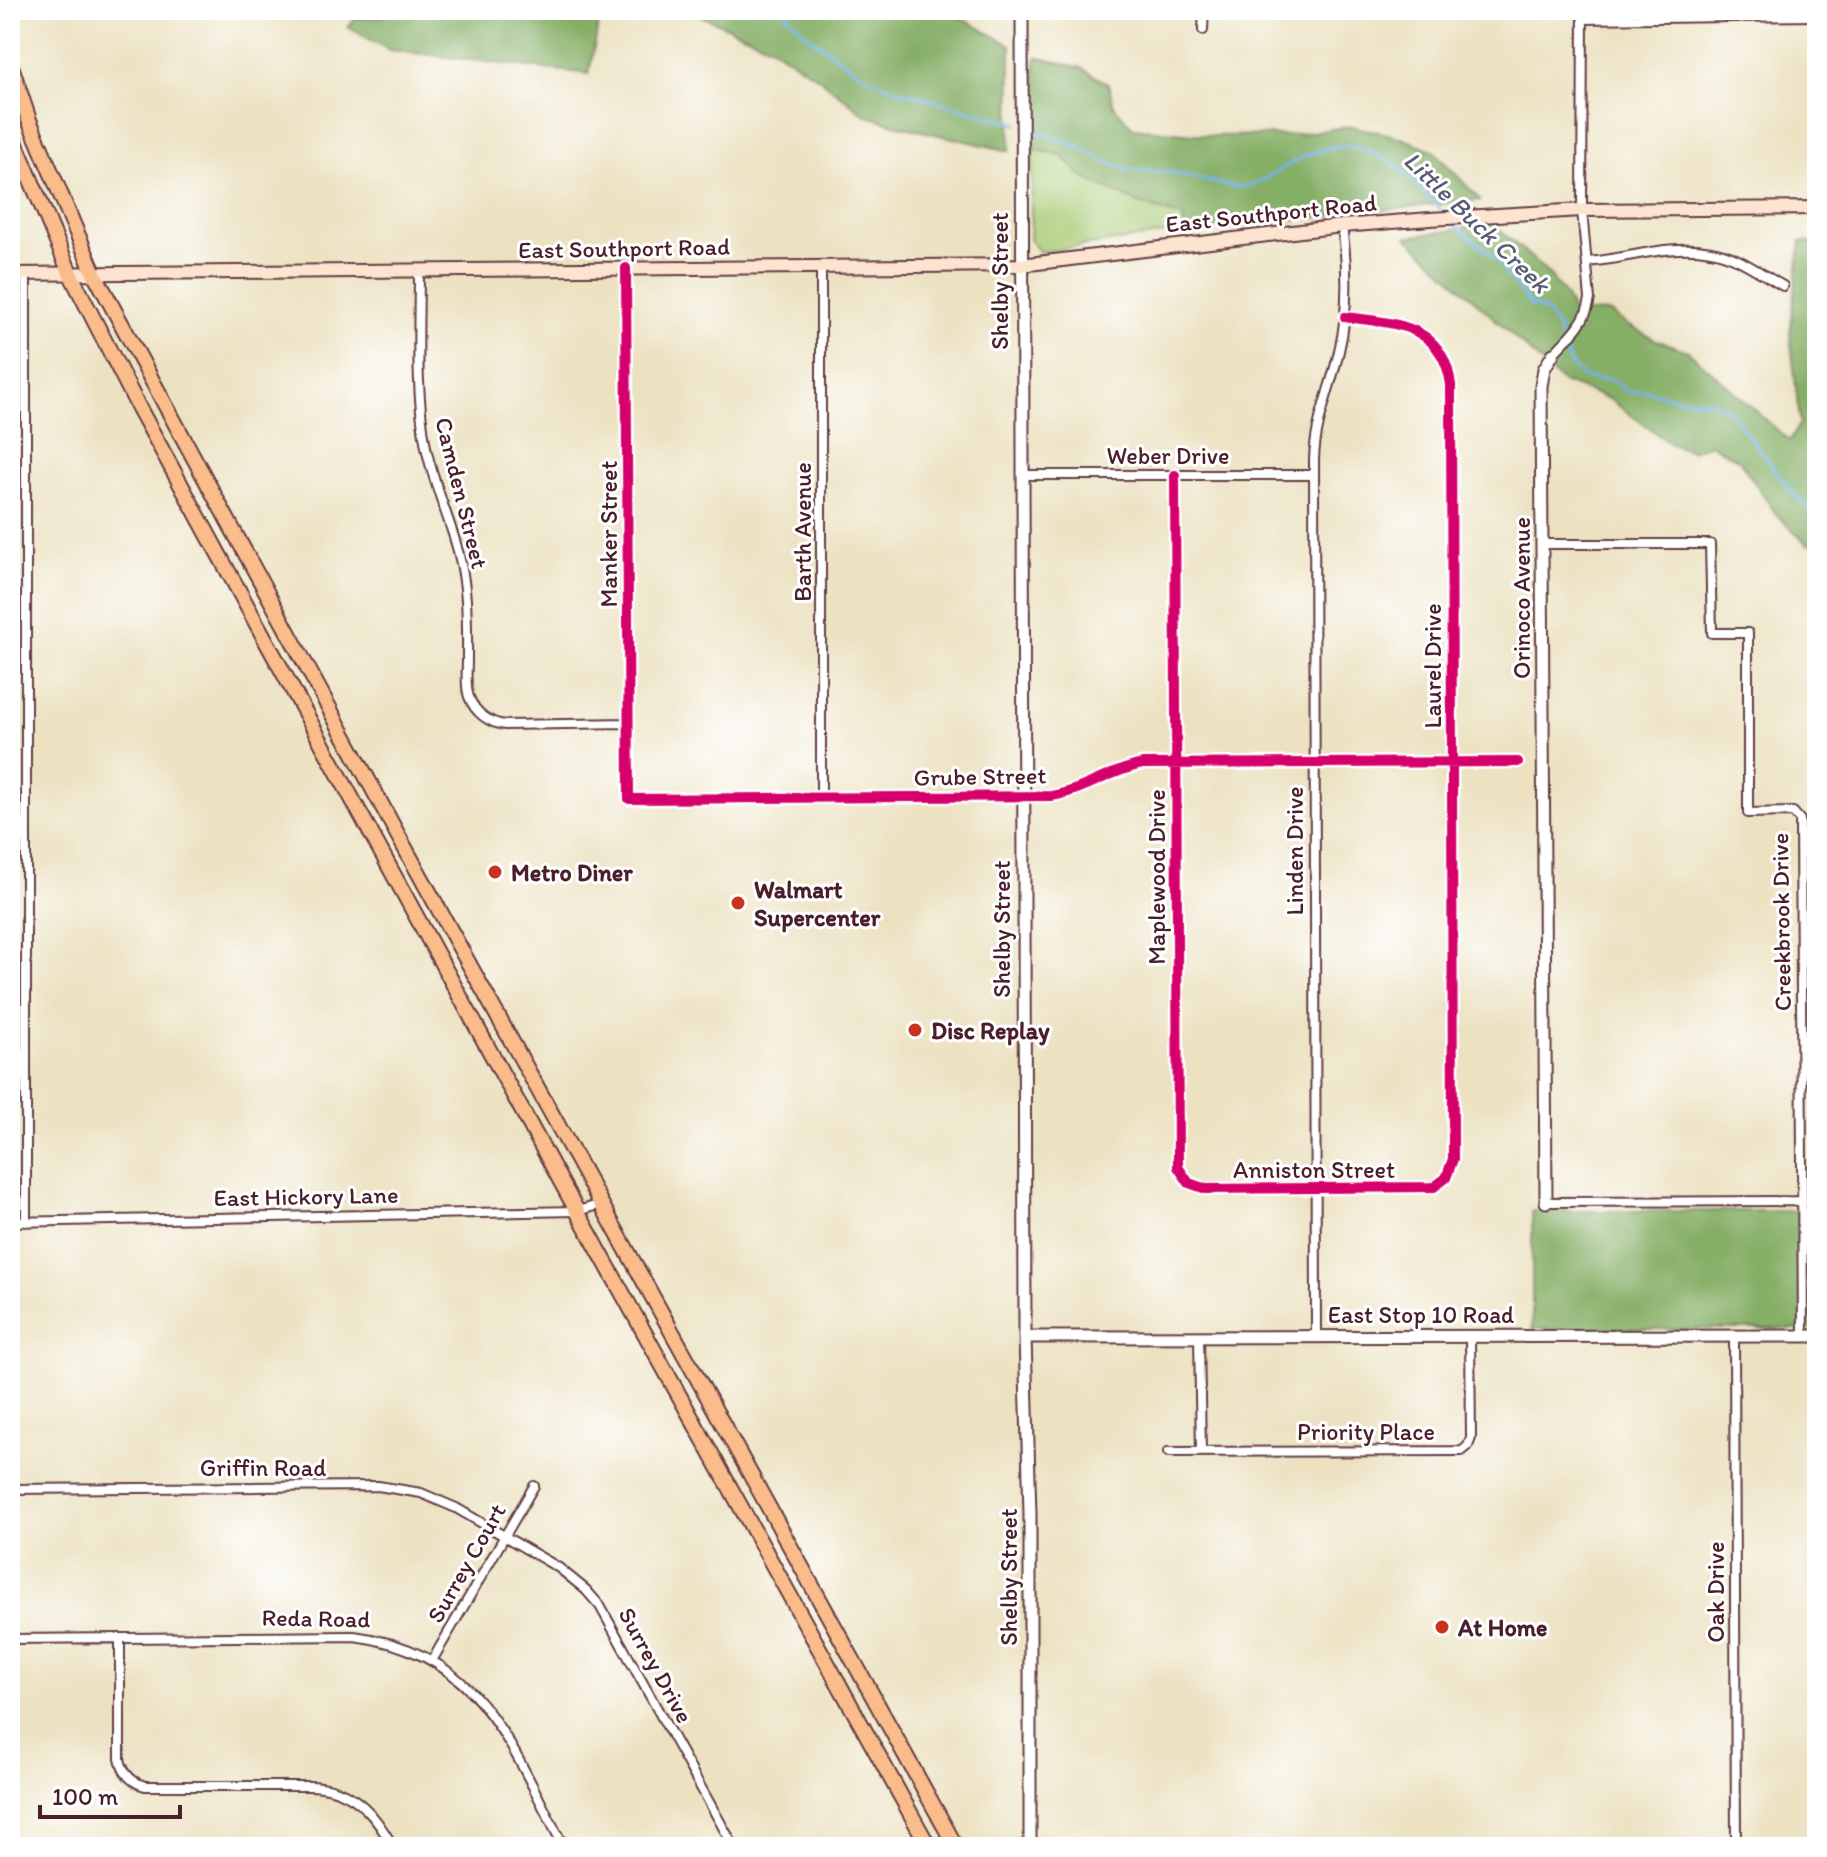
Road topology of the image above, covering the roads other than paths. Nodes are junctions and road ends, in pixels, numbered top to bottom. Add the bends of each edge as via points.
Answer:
1 (1022, 10) edge
2 (1204, 10) edge
3 (1583, 15) edge
4 (1817, 16) edge
5 (1203, 30) dead end
6 (10, 63) edge
7 (10, 130) edge
8 (1817, 208) edge
9 (1582, 210) junction
10 (1342, 226) junction
11 (1587, 262) junction
12 (1021, 265) junction
13 (821, 266) junction
14 (626, 268) junction
15 (419, 270) junction
16 (70, 273) junction
17 (94, 273) junction
18 (10, 274) edge
19 (26, 274) junction
20 (1783, 286) dead end
21 (1345, 317) junction
22 (1553, 354) joint
23 (1022, 475) junction
24 (1175, 475) junction
25 (1314, 475) junction
26 (1542, 544) junction
27 (628, 723) junction
28 (1314, 762) junction
29 (1452, 762) junction
30 (1518, 762) dead end
31 (1176, 763) junction
32 (1022, 795) junction
33 (821, 798) junction
34 (629, 799) joint
35 (1186, 1179) joint
36 (1443, 1181) joint
37 (1315, 1189) junction
38 (1803, 1201) junction
39 (1546, 1202) joint
40 (602, 1204) junction
41 (577, 1211) junction
42 (10, 1222) edge
43 (26, 1222) junction
44 (1470, 1336) junction
45 (1734, 1336) junction
46 (1803, 1336) junction
47 (1817, 1336) edge
48 (1025, 1337) junction
49 (1199, 1337) junction
50 (1316, 1337) junction
51 (1168, 1452) dead end
52 (1201, 1452) junction
53 (534, 1486) dead end
54 (10, 1489) edge
55 (505, 1537) junction
56 (120, 1638) junction
57 (10, 1639) edge
58 (433, 1659) junction
59 (393, 1847) edge
60 (564, 1847) edge
61 (734, 1847) edge
62 (929, 1847) edge
63 (956, 1847) edge
64 (1030, 1847) edge
65 (1736, 1847) edge

1 - 12 street, Shelby Street
2 - 5 street
3 - 4 street
3 - 9 street, Orinoco Avenue
6 - 17 main road
7 - 16 main road
8 - 9 main road, East Southport Road
9 - 10 main road, East Southport Road
9 - 11 street, Orinoco Avenue
10 - 12 main road, East Southport Road
10 - 21 street, Linden Drive
11 - 20 street via 1663,250 1711,251
11 - 22 street, Orinoco Avenue via 1589,302 1579,326
12 - 13 main road, East Southport Road
12 - 23 street, Shelby Street
13 - 14 main road, East Southport Road
13 - 33 street, Barth Avenue
14 - 15 main road, East Southport Road
14 - 27 street, Manker Street
15 - 17 main road, East Southport Road
15 - 27 street, Camden Street via 423,428 464,579 471,701 481,715 505,725
16 - 17 main road, East Southport Road
16 - 19 main road, East Southport Road
16 - 41 main road
17 - 40 main road
18 - 19 main road, East Southport Road
19 - 43 street
21 - 25 street, Linden Drive via 1318,421
21 - 29 street, Laurel Drive via 1399,323 1423,334 1438,349 1450,376
22 - 26 street, Orinoco Avenue via 1541,386
23 - 24 street, Weber Drive
23 - 32 street, Shelby Street
24 - 25 street, Weber Drive
24 - 31 street, Maplewood Drive
25 - 28 street, Linden Drive
26 - 38 street, Creekbrook Drive via 1710,544 1712,633 1748,633 1748,813 1793,812 1800,820
26 - 39 street, Orinoco Avenue
27 - 34 street, Manker Street
28 - 29 street, Grube Street
28 - 31 street, Grube Street
28 - 37 street, Linden Drive
29 - 30 street, Grube Street
29 - 36 street, Laurel Drive via 1453,1159
31 - 32 street, Grube Street via 1130,766 1064,794
31 - 35 street, Maplewood Drive via 1177,1160
32 - 33 street, Grube Street
32 - 48 street, Shelby Street
33 - 34 street, Grube Street
35 - 37 street, Anniston Street via 1206,1189
36 - 37 street, Anniston Street via 1427,1189
37 - 50 street, Linden Drive
38 - 39 street
38 - 46 street, Creekbrook Drive
40 - 41 street, East Hickory Lane
40 - 63 main road
41 - 43 street, East Hickory Lane
41 - 62 main road
42 - 43 street, East Hickory Lane
44 - 45 street, East Stop 10 Road
44 - 50 street, East Stop 10 Road
44 - 52 street, Priority Place via 1471,1438 1462,1451
45 - 46 street, East Stop 10 Road
45 - 65 street, Oak Drive
46 - 47 street, East Stop 10 Road
48 - 49 street, East Stop 10 Road
48 - 64 street, Shelby Street
49 - 50 street, East Stop 10 Road
49 - 52 street
51 - 52 street, Priority Place
53 - 55 street, Surrey Court
54 - 55 street, Griffin Road via 387,1487 437,1499
55 - 58 street, Surrey Court
55 - 61 street, Surrey Drive via 566,1573 603,1610
56 - 57 street, Reda Road
56 - 58 street, Reda Road via 354,1636 393,1642
56 - 59 street via 120,1759 136,1783 330,1788 370,1811
58 - 60 street, Reda Road via 467,1686 495,1720

